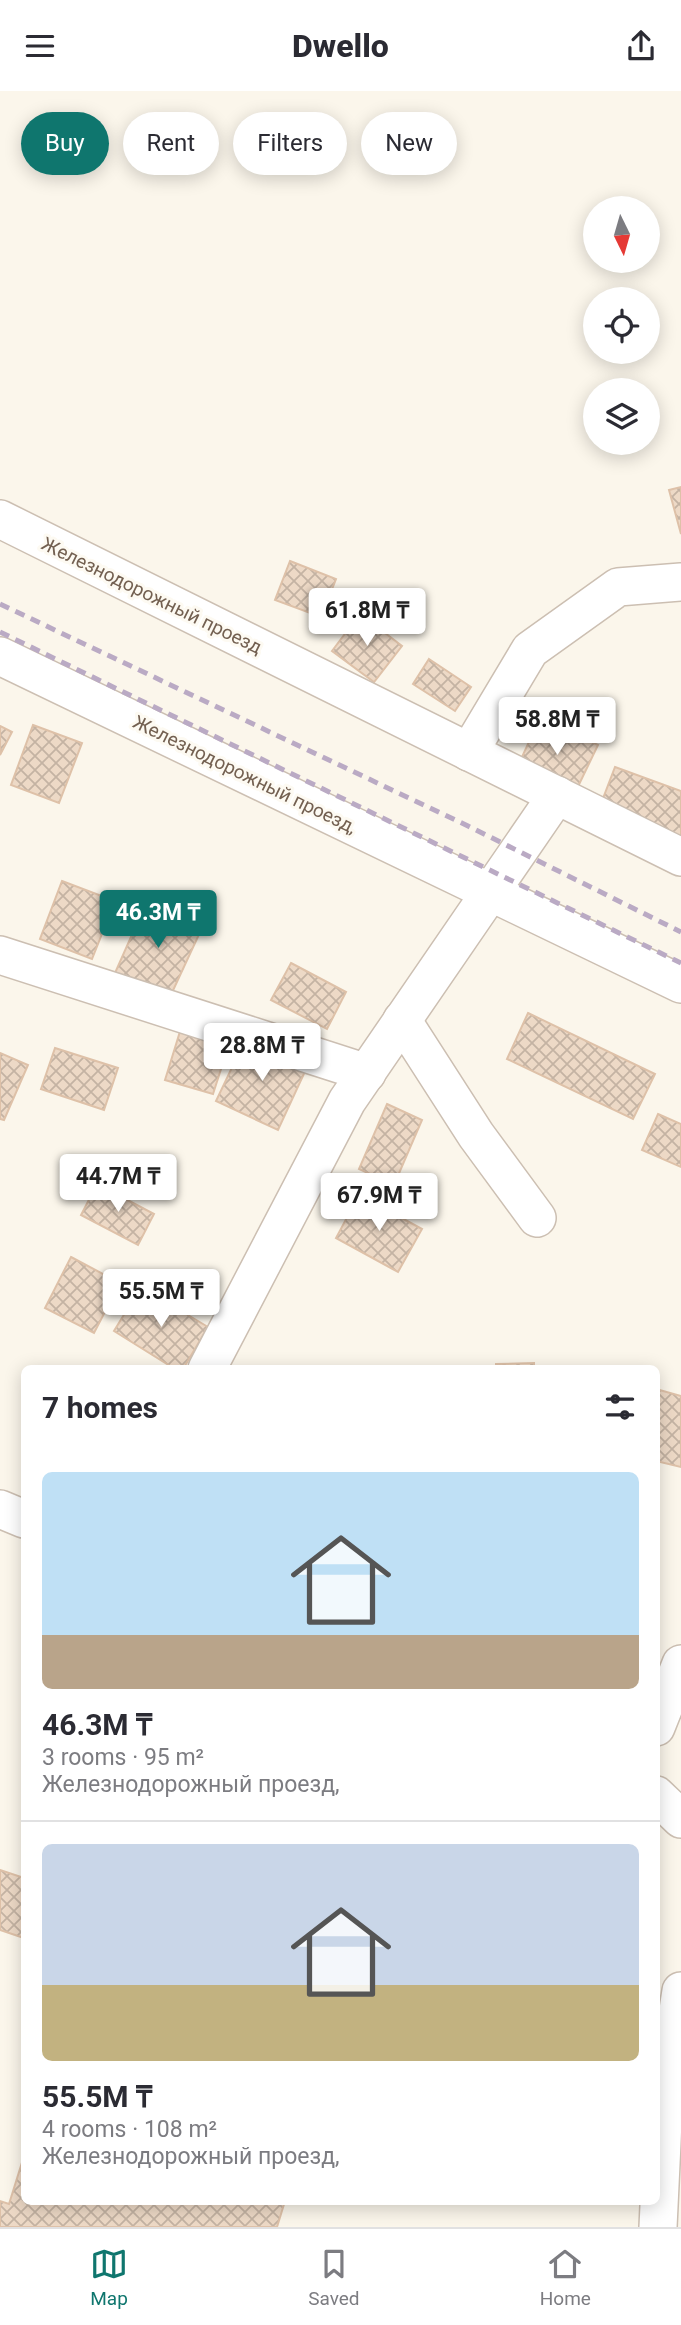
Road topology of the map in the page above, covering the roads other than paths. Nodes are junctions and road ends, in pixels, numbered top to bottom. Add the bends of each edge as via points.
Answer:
1 (0, 519) edge
2 (681, 582) edge
3 (0, 656) edge
4 (468, 752) junction
5 (557, 795) junction
6 (681, 857) edge
7 (490, 892) junction
8 (0, 955) edge
9 (681, 984) edge
10 (402, 1020) junction
11 (367, 1073) junction
12 (537, 1218) dead end
13 (209, 1365) edge
14 (0, 1509) edge
15 (21, 1518) edge
16 (681, 1664) edge
17 (660, 1717) edge
18 (660, 1799) edge
19 (681, 1819) edge
20 (681, 1991) edge
21 (660, 2185) edge
22 (659, 2205) edge
23 (658, 2227) edge

1 - 4 street, Железнодорожный проезд
2 - 4 street via 618,587 530,650
3 - 7 street, Железнодорожный проезд,
4 - 5 street, Железнодорожный проезд
5 - 6 street, Железнодорожный проезд
5 - 7 street
7 - 9 street, Железнодорожный проезд,
7 - 10 street
8 - 11 street
10 - 11 street
10 - 12 street via 475,1135
11 - 13 street via 347,1101
14 - 15 street
16 - 17 street
18 - 19 street
20 - 21 street via 664,2100
22 - 23 street

